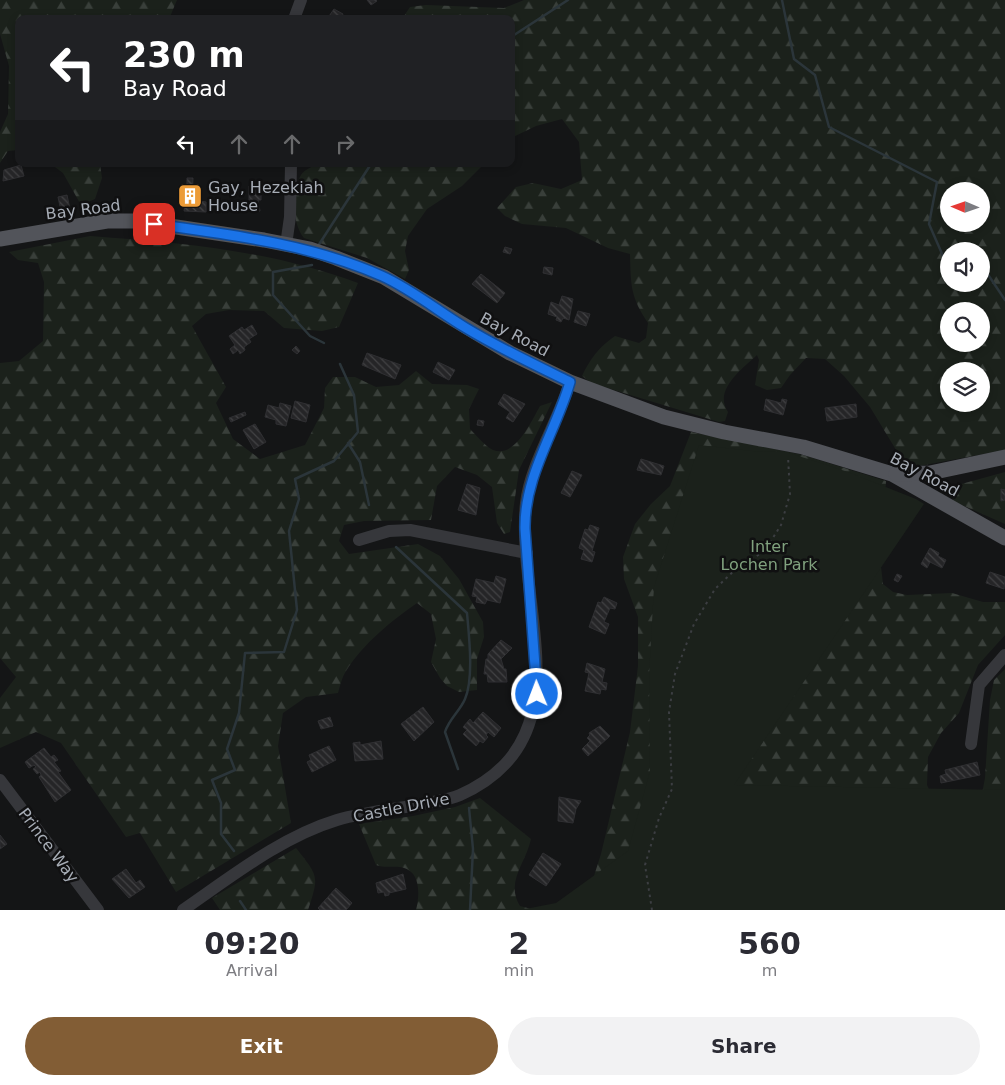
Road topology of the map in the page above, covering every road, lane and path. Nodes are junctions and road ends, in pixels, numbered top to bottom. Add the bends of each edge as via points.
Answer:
1 (301, 0) edge
2 (295, 15) edge
3 (291, 167) edge
4 (0, 239) edge
5 (286, 245) junction
6 (570, 382) junction
7 (788, 444) junction
8 (1005, 457) edge
9 (892, 474) junction
10 (1005, 538) edge
11 (359, 540) dead end
12 (527, 553) junction
13 (1005, 655) edge
14 (971, 744) dead end
15 (0, 780) edge
16 (98, 910) edge
17 (183, 910) edge
18 (652, 910) edge

1 - 2 street
3 - 5 street
4 - 5 main road, Bay Road via 107,221 136,221
5 - 6 main road, Bay Road via 336,258 384,277 510,353
6 - 7 main road, Bay Road via 664,417
6 - 12 street, Castle Drive via 527,496
7 - 9 main road, Bay Road via 846,458
7 - 18 path via 790,494 781,525 764,552 741,564 715,589 694,624 675,674 670,712 672,789 659,818 645,865
8 - 9 main road via 930,473
9 - 10 main road, Bay Road
11 - 12 street via 389,531 410,530
12 - 17 street, Castle Drive via 537,694 526,734 501,768 478,786 454,798 338,820 300,834 244,867
13 - 14 street via 979,684
15 - 16 street, Prince Way

